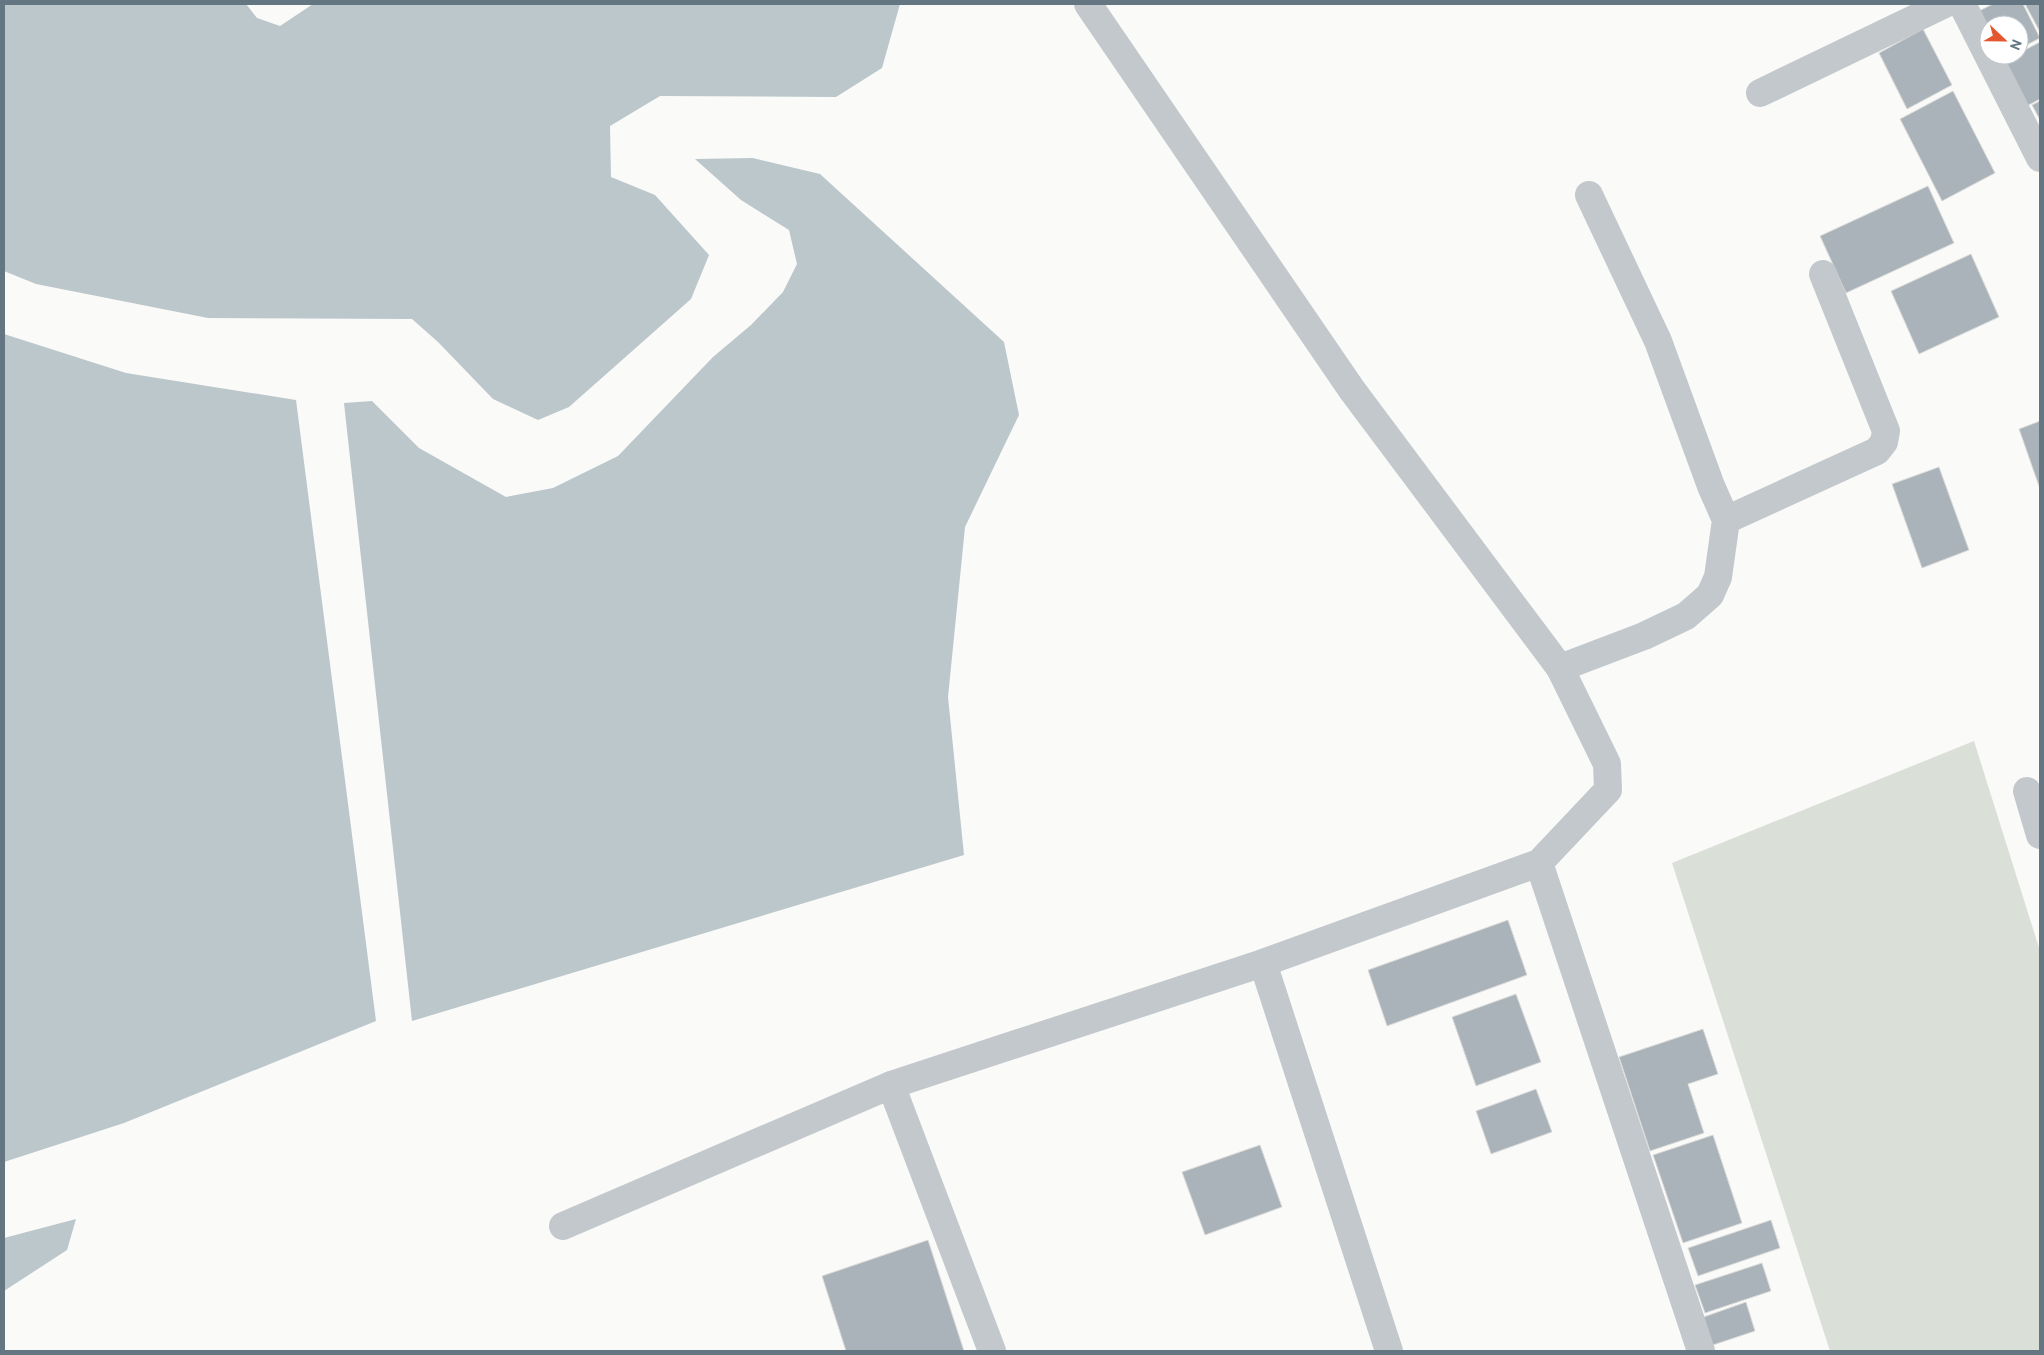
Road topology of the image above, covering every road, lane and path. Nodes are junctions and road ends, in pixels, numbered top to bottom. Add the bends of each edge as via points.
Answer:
1 (1088, 4) edge
2 (1945, 4) edge
3 (1962, 4) edge
4 (1760, 93) dead end
5 (2040, 158) edge
6 (1589, 196) dead end
7 (1823, 274) dead end
8 (1726, 520) junction
9 (1560, 668) junction
10 (2027, 791) dead end
11 (2040, 835) edge
12 (1539, 863) junction
13 (1262, 963) junction
14 (891, 1085) junction
15 (563, 1226) dead end
16 (992, 1351) edge
17 (1389, 1351) edge
18 (1701, 1351) edge

1 - 9 street via 1352,390
2 - 4 street
3 - 5 street
6 - 8 street via 1658,341
7 - 8 street via 1886,431 1884,442 1877,451
8 - 9 street via 1718,577 1710,595 1686,616
9 - 12 street via 1607,764 1608,790
10 - 11 street
12 - 13 street
12 - 18 street
13 - 14 street
13 - 17 street
14 - 15 street
14 - 16 street

